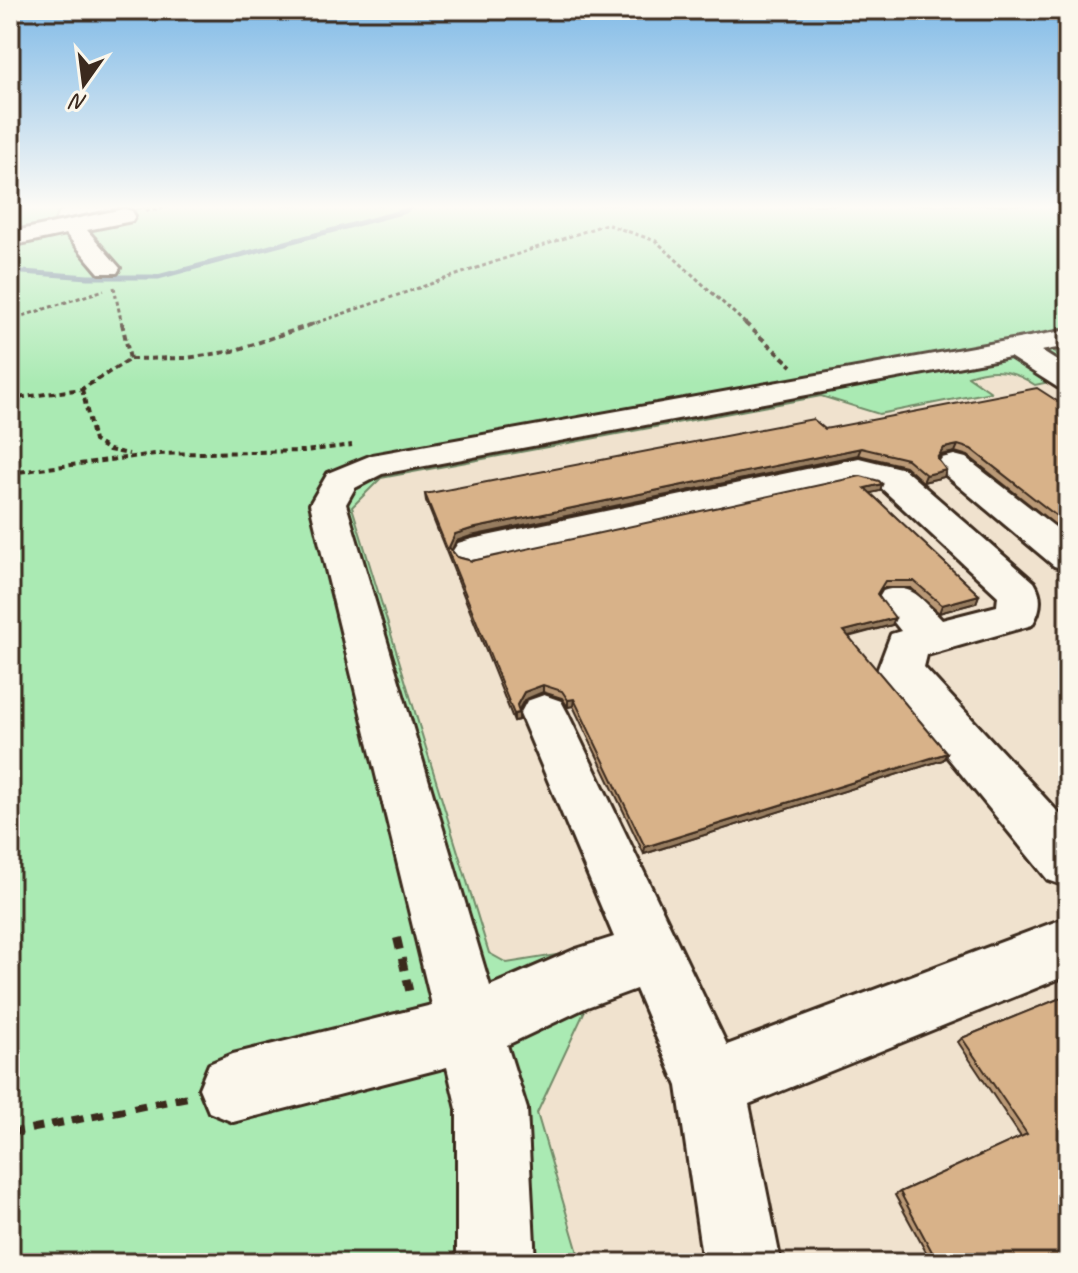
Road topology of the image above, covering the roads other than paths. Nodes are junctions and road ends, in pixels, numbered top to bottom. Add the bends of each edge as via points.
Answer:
1 (101, 264) edge
2 (111, 277) road end
3 (1068, 338) edge
4 (1015, 348) junction
5 (1068, 381) edge
6 (954, 465) dead end
7 (471, 549) dead end
8 (1068, 557) edge
9 (898, 601) dead end
10 (933, 638) junction
11 (544, 714) dead end
12 (1068, 862) edge
13 (1068, 946) edge
14 (652, 954) junction
15 (471, 1028) junction
16 (711, 1085) junction
17 (233, 1088) road end
18 (496, 1263) edge
19 (742, 1263) edge

1 - 2 street
3 - 4 street
4 - 5 street
4 - 15 street via 813,385 436,438 341,481 328,504
6 - 8 street
7 - 10 street via 859,469 891,477 1019,592 1017,615
9 - 10 street
10 - 12 street via 907,645 900,671
11 - 14 street
13 - 16 street
14 - 15 street via 576,980
14 - 16 street
15 - 17 street
15 - 18 street via 492,1109
16 - 19 street

